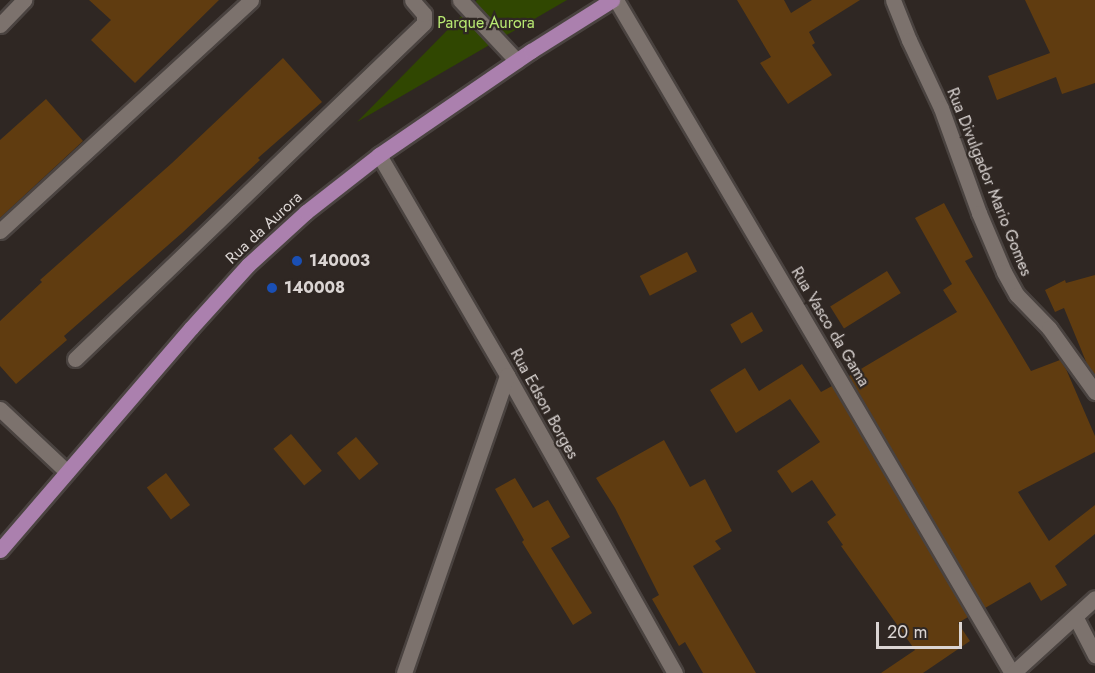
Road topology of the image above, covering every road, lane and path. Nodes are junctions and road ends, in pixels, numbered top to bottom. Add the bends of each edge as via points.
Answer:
1 (24, 0) edge
2 (251, 0) edge
3 (412, 0) edge
4 (460, 0) edge
5 (614, 0) edge
6 (893, 0) edge
7 (0, 25) edge
8 (517, 60) junction
9 (379, 155) junction
10 (0, 231) edge
11 (75, 359) dead end
12 (507, 375) junction
13 (1095, 392) edge
14 (0, 409) edge
15 (67, 472) junction
16 (0, 550) edge
17 (1095, 598) edge
18 (1076, 618) junction
19 (1095, 655) edge
20 (404, 673) edge
21 (675, 673) edge
22 (1013, 673) edge

1 - 7 street
2 - 10 street
3 - 11 street via 424,15 424,23
4 - 8 street
5 - 8 main road, Rua da Aurora
5 - 22 street, Rua Vasco da Gama
6 - 13 street, Rua Divulgador Mario Gomes via 941,108 1005,272 1017,295 1049,328
8 - 9 main road, Rua da Aurora
9 - 12 street, Rua Edson Borges
9 - 15 main road, Rua da Aurora via 306,212 248,265
12 - 20 street
12 - 21 street, Rua Edson Borges
14 - 15 street
15 - 16 main road, Rua da Aurora
17 - 18 street
18 - 19 street
18 - 22 street

